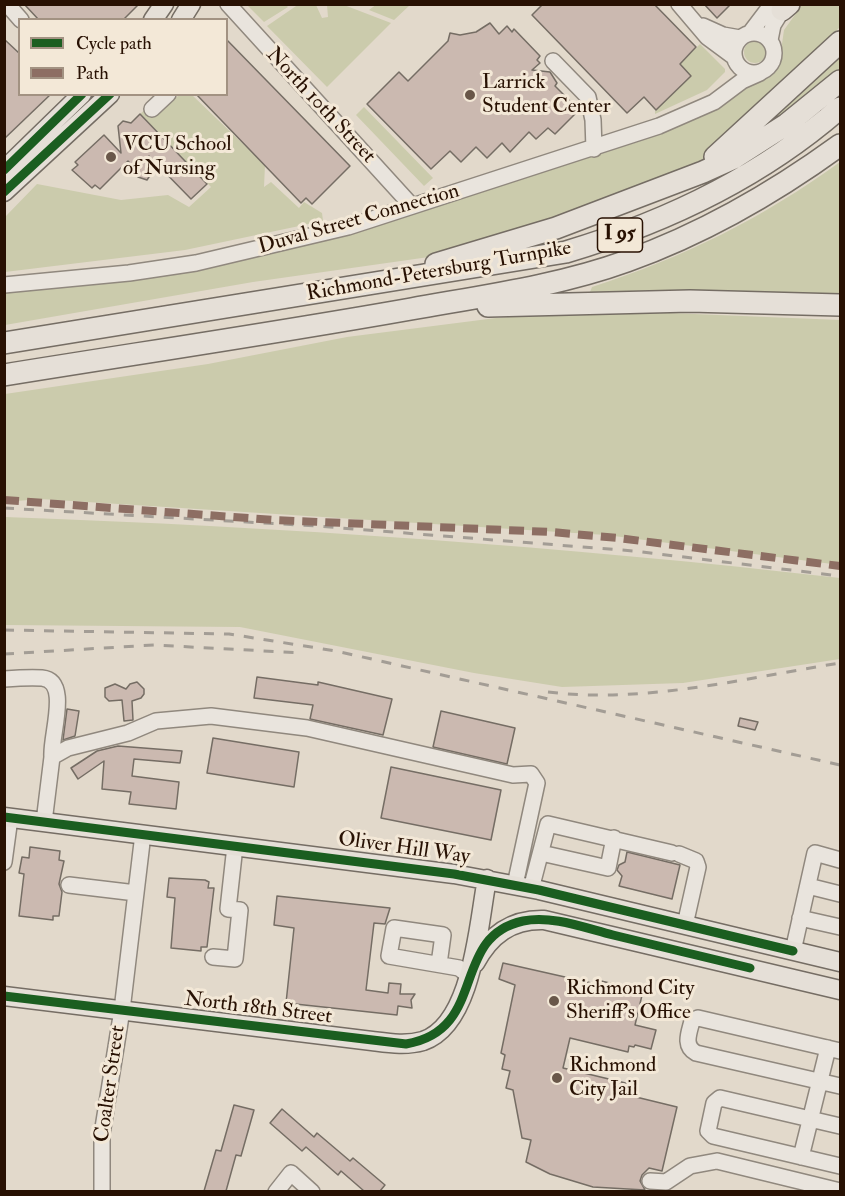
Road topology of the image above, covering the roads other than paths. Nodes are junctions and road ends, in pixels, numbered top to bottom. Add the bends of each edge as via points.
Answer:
1 (164, 4) edge
2 (191, 4) edge
3 (228, 4) edge
4 (679, 4) edge
5 (782, 6) edge
6 (691, 17) junction
7 (154, 18) edge
8 (183, 18) edge
9 (745, 35) junction
10 (770, 40) junction
11 (840, 42) edge
12 (553, 61) dead end
13 (736, 61) junction
14 (760, 73) junction
15 (840, 81) edge
16 (80, 96) edge
17 (166, 96) edge
18 (101, 98) edge
19 (701, 106) junction
20 (840, 108) edge
21 (152, 109) dead end
22 (840, 145) edge
23 (594, 149) junction
24 (4, 170) edge
25 (674, 184) junction
26 (4, 192) edge
27 (412, 206) junction
28 (4, 285) edge
29 (370, 285) junction
30 (840, 305) edge
31 (383, 314) junction
32 (4, 344) edge
33 (4, 375) edge
34 (4, 679) edge
35 (52, 757) junction
36 (7, 818) edge
37 (44, 822) junction
38 (143, 834) junction
39 (614, 838) junction
40 (235, 846) junction
41 (541, 853) junction
42 (840, 860) edge
43 (4, 862) edge
44 (487, 879) junction
45 (69, 885) dead end
46 (808, 886) junction
47 (524, 887) junction
48 (136, 893) junction
49 (840, 894) edge
50 (800, 918) junction
51 (685, 925) junction
52 (840, 927) edge
53 (793, 951) junction
54 (213, 957) dead end
55 (840, 962) edge
56 (439, 964) dead end
57 (468, 975) junction
58 (840, 990) edge
59 (4, 996) edge
60 (122, 1010) junction
61 (834, 1049) edge
62 (819, 1081) junction
63 (840, 1086) edge
64 (811, 1119) junction
65 (840, 1126) edge
66 (801, 1157) junction
67 (840, 1166) edge
68 (650, 1181) dead end
69 (102, 1191) edge
70 (276, 1191) edge
71 (312, 1191) edge
72 (840, 1191) edge

1 - 7 main road
2 - 8 main road
3 - 27 street, North 10th Street
4 - 6 street
5 - 9 street
5 - 10 street
6 - 9 street via 723,35
6 - 13 street via 707,37
9 - 10 street via 759,33
9 - 13 street via 734,50
10 - 14 street via 774,59
11 - 25 highway via 728,146
12 - 23 street via 588,97
13 - 14 street via 747,72
13 - 19 street, Duval Street Connection via 725,85
14 - 19 street, Duval Street Connection
15 - 25 highway via 787,124 734,158
16 - 24 main road
17 - 21 street
18 - 26 main road
19 - 23 street, Duval Street Connection
20 - 29 highway, Richmond-Petersburg Turnpike / I 95 via 744,180 620,235 537,258
22 - 31 highway, Richmond-Petersburg Turnpike / I 95 via 754,203 690,236 626,262 567,279
23 - 27 street, Duval Street Connection
25 - 29 highway via 556,228
27 - 28 street, Duval Street Connection via 348,227 196,263
29 - 32 highway, Richmond-Petersburg Turnpike / I 95
30 - 31 highway via 602,302 506,304
31 - 33 highway, Richmond-Petersburg Turnpike / I 95
34 - 35 street via 44,678 53,682 58,703 50,742
35 - 37 street
35 - 47 street via 68,748 128,733 156,721 211,716 307,728 513,776 531,774 537,783
36 - 37 main road, Oliver Hill Way
36 - 43 street
37 - 38 main road, Oliver Hill Way
38 - 40 main road, Oliver Hill Way
38 - 48 street, Coalter Street
39 - 41 street via 548,824
39 - 41 street via 608,868
39 - 51 street via 696,861
40 - 44 main road, Oliver Hill Way
40 - 54 street via 228,909 240,910 235,959
41 - 47 street
42 - 46 street via 815,854
44 - 47 main road, Oliver Hill Way
44 - 57 main road
45 - 48 street
46 - 49 street
46 - 50 street
47 - 51 main road, Oliver Hill Way
48 - 60 street, Coalter Street
50 - 52 street
50 - 53 street
51 - 53 main road, Oliver Hill Way
53 - 55 main road, Oliver Hill Way
56 - 57 street via 459,968
57 - 58 main road via 498,933 515,924 544,920
57 - 60 main road, North 18th Street via 459,1008 446,1027 422,1041 405,1044
59 - 60 main road, North 18th Street
60 - 69 street, Coalter Street via 102,1134
61 - 62 street
61 - 62 street via 705,1018 692,1021 687,1043 696,1053
62 - 63 street
62 - 64 street
64 - 65 street
64 - 66 street
64 - 66 street via 725,1098 714,1103 708,1126 713,1136
66 - 67 street
68 - 72 street via 666,1182 690,1167 717,1161
70 - 71 street via 291,1173

